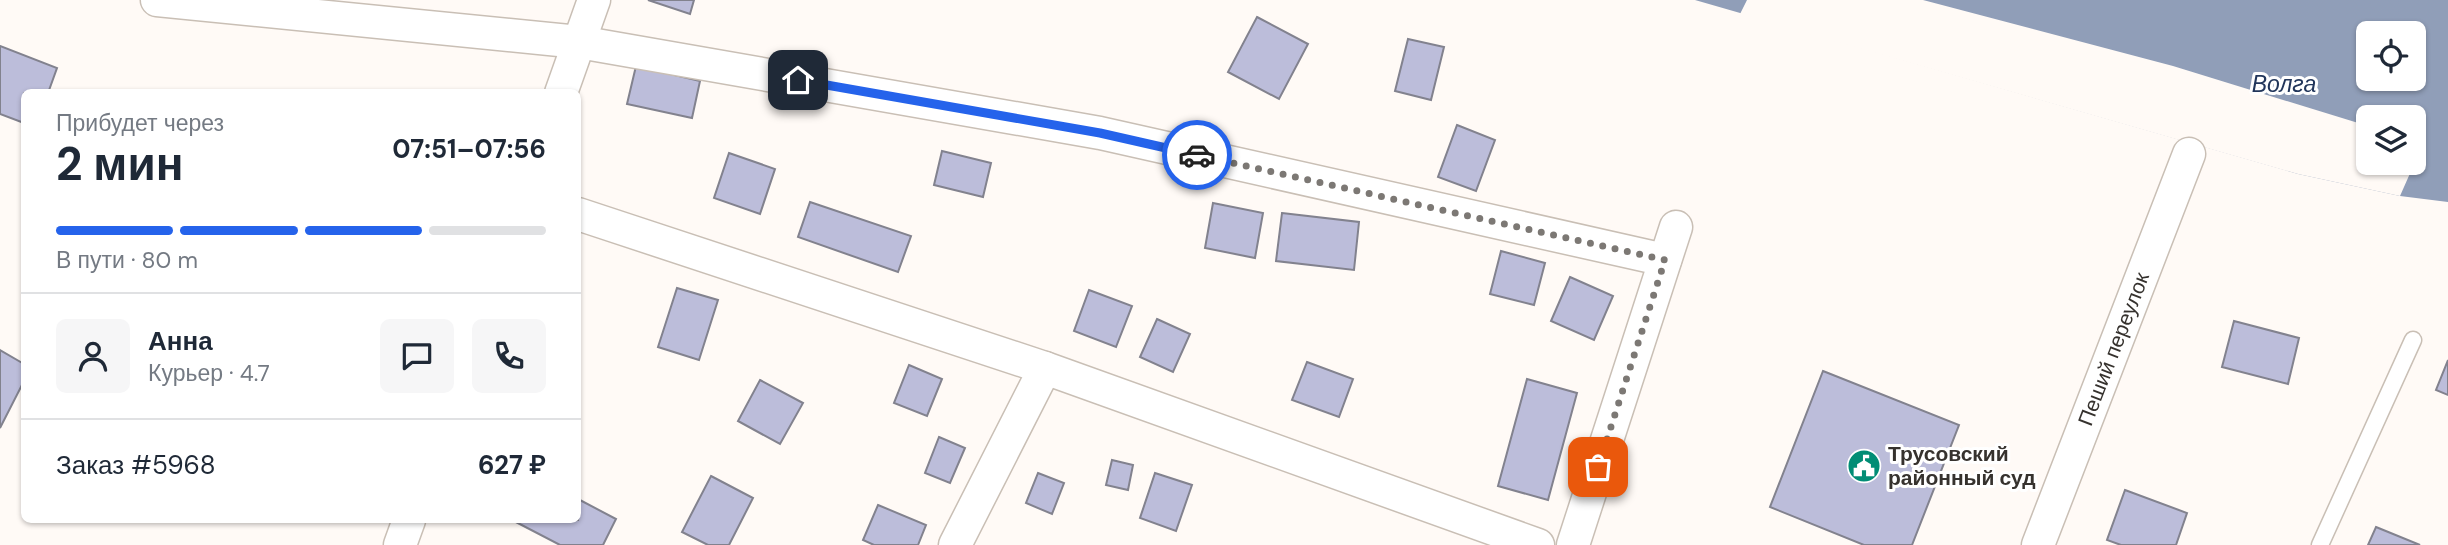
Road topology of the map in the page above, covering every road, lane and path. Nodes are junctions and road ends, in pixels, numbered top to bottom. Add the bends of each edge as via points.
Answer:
1 (157, 0) edge
2 (594, 0) edge
3 (579, 42) junction
4 (562, 89) edge
5 (2189, 154) dead end
6 (581, 215) edge
7 (1676, 227) dead end
8 (1665, 260) junction
9 (2413, 341) dead end
10 (1045, 368) junction
11 (408, 523) edge
12 (400, 545) edge
13 (954, 545) edge
14 (1538, 545) edge
15 (1573, 545) edge
16 (2038, 545) edge
17 (2320, 545) edge

1 - 3 street
2 - 3 street
3 - 4 street
3 - 8 street via 1100,133
5 - 16 street, Пеший переулок
6 - 10 street
7 - 8 street
8 - 15 street
9 - 17 lane
10 - 13 street
10 - 14 street
11 - 12 street

